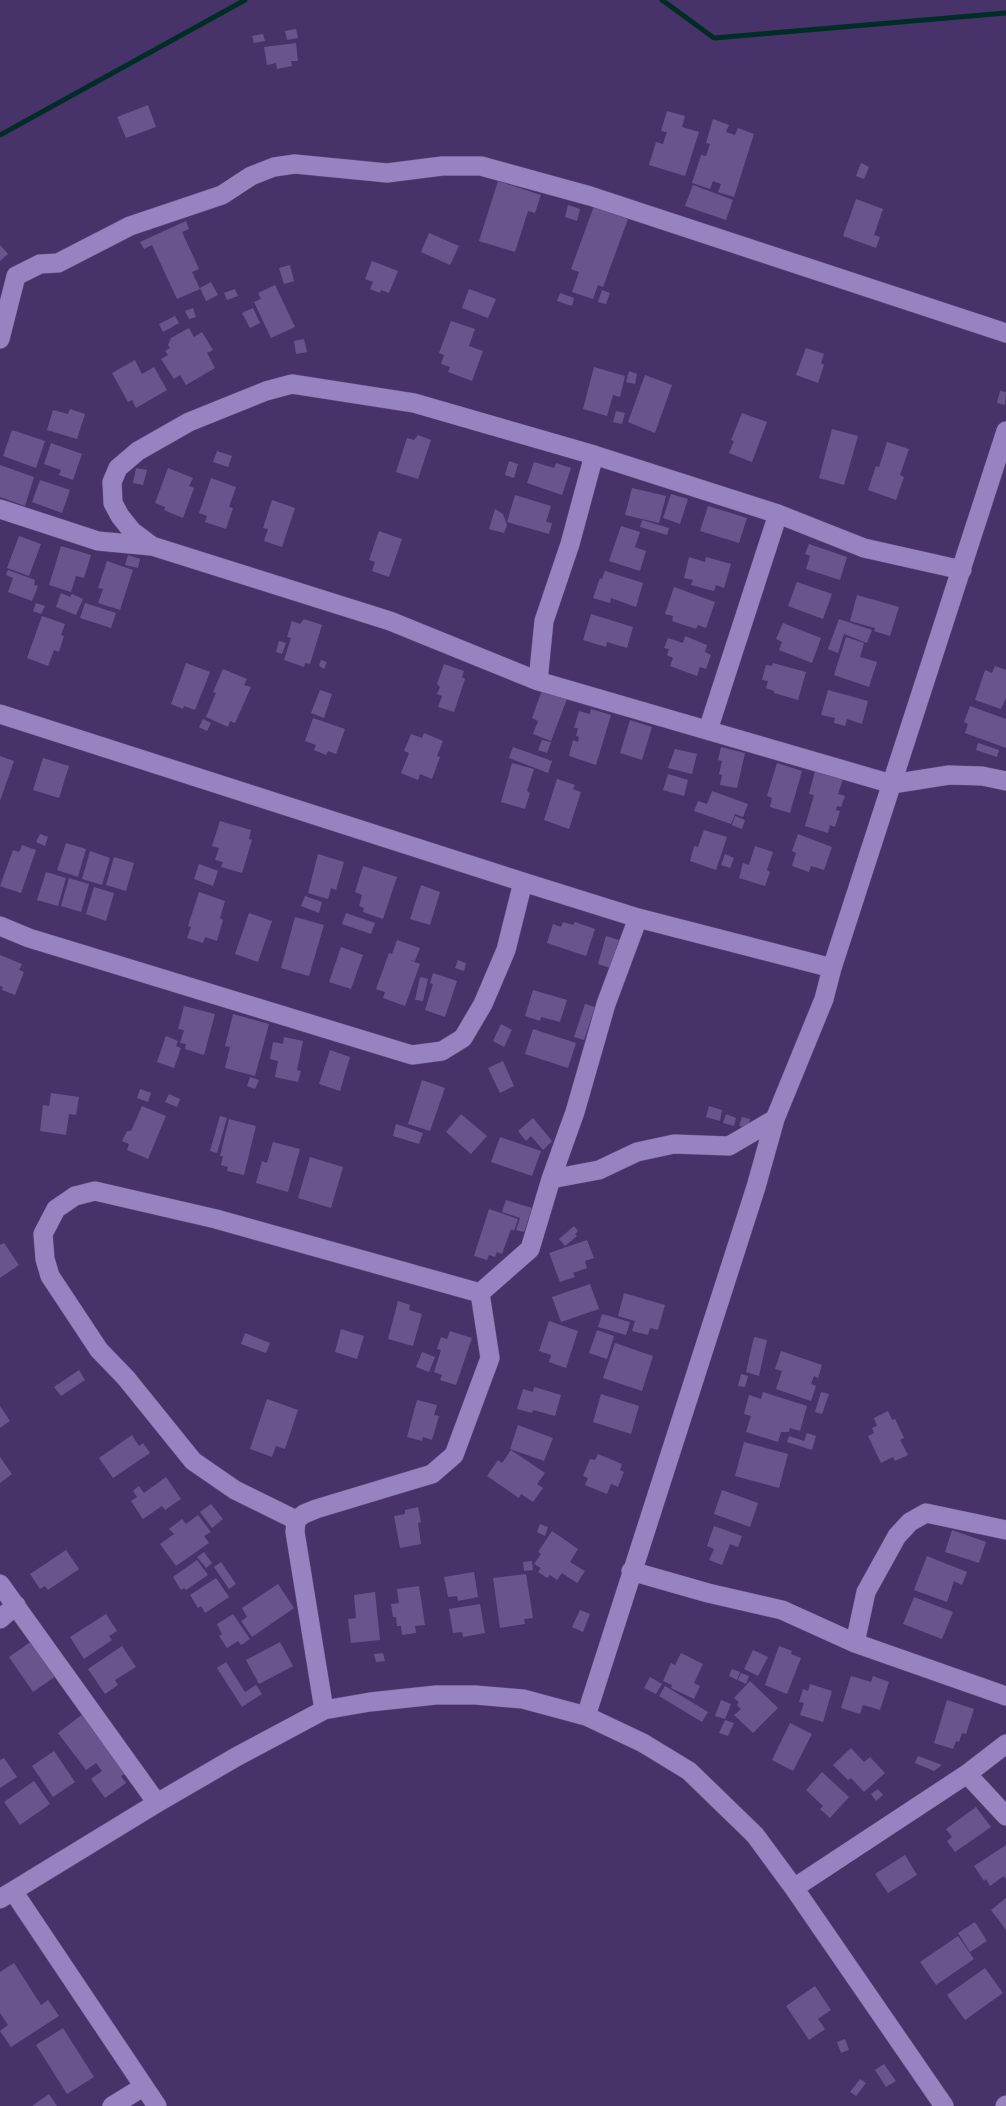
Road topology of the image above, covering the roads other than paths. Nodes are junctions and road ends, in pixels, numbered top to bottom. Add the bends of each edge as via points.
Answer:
1 (1006, 332) edge
2 (0, 339) edge
3 (1006, 432) edge
4 (594, 455) junction
5 (0, 509) edge
6 (778, 514) junction
7 (152, 546) junction
8 (962, 570) junction
9 (538, 681) junction
10 (0, 714) edge
11 (708, 730) junction
12 (1006, 781) edge
13 (892, 784) junction
14 (523, 882) junction
15 (638, 918) junction
16 (0, 926) edge
17 (832, 968) junction
18 (774, 1119) junction
19 (551, 1179) junction
20 (480, 1293) junction
21 (296, 1520) junction
22 (1006, 1530) edge
23 (632, 1571) junction
24 (0, 1584) edge
25 (16, 1605) junction
26 (0, 1619) edge
27 (856, 1643) junction
28 (1006, 1696) edge
29 (324, 1710) junction
30 (586, 1716) junction
31 (1006, 1744) edge
32 (967, 1774) junction
33 (157, 1803) junction
34 (1006, 1816) edge
35 (794, 1888) junction
36 (6, 1895) edge
37 (142, 2087) junction
38 (112, 2106) edge
39 (157, 2106) edge
40 (944, 2106) edge

1 - 2 street via 599,199 481,166 442,166 387,173 296,164 274,166 222,195 130,226 58,263 40,264 16,276
3 - 8 street
4 - 6 street
4 - 7 street via 414,403 292,384 189,422 138,451 118,468 112,482 113,503 132,531
4 - 9 street via 570,544 544,621
5 - 7 street via 98,540
6 - 8 street via 864,548
6 - 11 street
7 - 9 street via 390,622
8 - 13 street
9 - 11 street
10 - 14 street
11 - 13 street
12 - 13 street via 949,775
13 - 17 street
14 - 15 street
14 - 16 street via 506,950 484,1004 463,1038 442,1051 412,1056 29,938
15 - 17 street
15 - 19 street via 606,1004 575,1112
17 - 18 street via 824,999
18 - 19 street via 729,1146 674,1144 637,1152 599,1170
18 - 23 street via 756,1187
19 - 20 street via 530,1250
20 - 21 street via 490,1358 454,1455 432,1474 316,1509
20 - 21 street via 216,1219 95,1191 75,1196 56,1209 43,1234 50,1276 98,1350 126,1378 193,1461 235,1490
21 - 29 street via 295,1532
22 - 27 street via 926,1514 910,1522 897,1536 866,1592
23 - 27 street via 782,1610
23 - 30 street
24 - 25 street
25 - 26 street
25 - 33 street
27 - 28 street
29 - 30 street via 436,1694 523,1699
29 - 33 street
30 - 35 street via 643,1743 689,1771 755,1836
31 - 32 street
32 - 34 street
32 - 35 street
33 - 36 street
35 - 40 street
36 - 37 street
37 - 38 street
37 - 39 street

